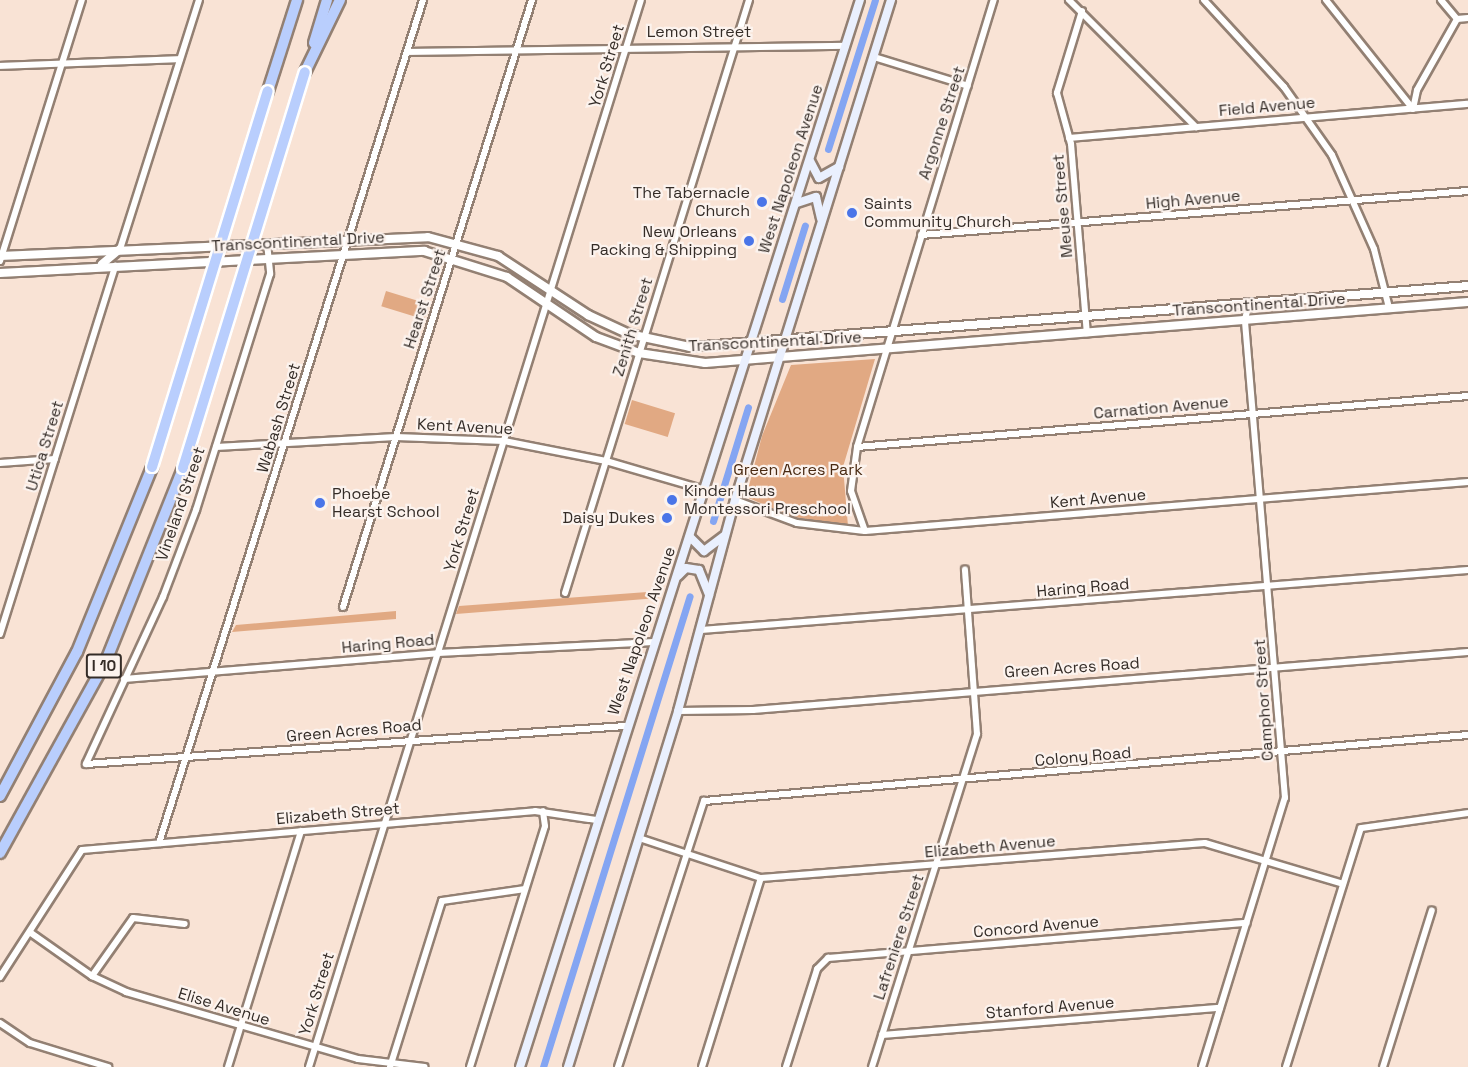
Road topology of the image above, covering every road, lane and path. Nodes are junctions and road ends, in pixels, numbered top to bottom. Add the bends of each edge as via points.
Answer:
1 (82, 0) edge
2 (199, 0) edge
3 (291, 0) edge
4 (297, 0) edge
5 (327, 0) edge
6 (340, 0) edge
7 (423, 0) edge
8 (532, 0) edge
9 (640, 0) edge
10 (749, 0) edge
11 (860, 0) edge
12 (891, 0) edge
13 (994, 0) edge
14 (1069, 0) edge
15 (1204, 0) edge
16 (1326, 0) edge
17 (1441, 0) edge
18 (1082, 11) junction
19 (1468, 18) edge
20 (1457, 19) junction
21 (287, 32) junction
22 (735, 45) junction
23 (627, 46) junction
24 (846, 46) junction
25 (408, 51) junction
26 (517, 51) junction
27 (874, 57) junction
28 (180, 59) junction
29 (62, 64) junction
30 (0, 66) edge
31 (305, 72) junction
32 (968, 86) junction
33 (1468, 104) edge
34 (1413, 108) junction
35 (1306, 117) junction
36 (1196, 127) junction
37 (1069, 138) junction
38 (810, 158) junction
39 (839, 167) junction
40 (1468, 190) edge
41 (1355, 200) junction
42 (796, 204) junction
43 (1078, 223) junction
44 (821, 225) junction
45 (921, 236) junction
46 (350, 238) junction
47 (458, 242) junction
48 (267, 243) junction
49 (120, 249) junction
50 (345, 254) junction
51 (453, 256) junction
52 (0, 258) edge
53 (268, 258) junction
54 (115, 266) junction
55 (98, 267) junction
56 (0, 273) edge
57 (1468, 286) edge
58 (551, 289) junction
59 (1385, 293) junction
60 (1348, 296) junction
61 (1468, 302) edge
62 (546, 303) junction
63 (1250, 304) junction
64 (1389, 308) junction
65 (1349, 312) junction
66 (1086, 317) junction
67 (1245, 319) junction
68 (1087, 333) junction
69 (891, 334) junction
70 (644, 339) junction
71 (785, 342) junction
72 (752, 344) junction
73 (886, 350) junction
74 (639, 353) junction
75 (780, 358) junction
76 (747, 360) junction
77 (1468, 396) edge
78 (1254, 414) junction
79 (396, 437) junction
80 (504, 441) junction
81 (286, 443) junction
82 (216, 447) junction
83 (857, 447) junction
84 (55, 459) junction
85 (606, 461) junction
86 (0, 463) edge
87 (1468, 482) edge
88 (706, 490) junction
89 (735, 500) junction
90 (1261, 500) junction
91 (865, 531) junction
92 (725, 535) junction
93 (690, 536) junction
94 (965, 569) dead end
95 (1468, 570) edge
96 (675, 580) junction
97 (1269, 587) junction
98 (565, 593) dead end
99 (709, 596) junction
100 (343, 607) dead end
101 (969, 612) junction
102 (700, 630) junction
103 (0, 634) edge
104 (654, 642) junction
105 (1468, 652) edge
106 (438, 653) junction
107 (1275, 666) junction
108 (214, 673) junction
109 (124, 679) junction
110 (975, 688) junction
111 (678, 711) junction
112 (626, 726) junction
113 (1468, 735) edge
114 (410, 740) junction
115 (1281, 754) junction
116 (186, 759) junction
117 (86, 764) joint
118 (964, 781) junction
119 (0, 796) edge
120 (543, 811) junction
121 (1468, 813) edge
122 (596, 820) junction
123 (384, 824) junction
124 (301, 831) junction
125 (639, 838) junction
126 (159, 843) junction
127 (0, 853) edge
128 (684, 853) junction
129 (1267, 861) junction
130 (936, 864) junction
131 (761, 878) junction
132 (1343, 884) junction
133 (525, 889) junction
134 (1432, 910) dead end
135 (1247, 923) junction
136 (185, 924) dead end
137 (31, 933) junction
138 (908, 951) junction
139 (93, 976) junction
140 (0, 977) edge
141 (1220, 1008) junction
142 (0, 1023) edge
143 (242, 1026) junction
144 (882, 1035) junction
145 (315, 1048) junction
146 (391, 1065) edge
147 (108, 1067) edge
148 (228, 1067) edge
149 (309, 1067) edge
150 (425, 1067) edge
151 (470, 1067) edge
152 (520, 1067) edge
153 (568, 1067) edge
154 (618, 1067) edge
155 (702, 1067) edge
156 (786, 1067) edge
157 (872, 1067) edge
158 (1202, 1067) edge
159 (1286, 1067) edge
160 (1383, 1067) edge

1 - 29 street
2 - 28 street
3 - 21 highway
4 - 21 highway, I 10
5 - 31 highway, I 10
6 - 31 highway
7 - 25 street, Wabash Street
8 - 26 street, Hearst Street
9 - 23 street, York Street
10 - 22 street, Zenith Street
11 - 24 main road, West Napoleon Avenue
12 - 27 main road
13 - 32 street, Argonne Street
14 - 18 street
15 - 35 street
16 - 34 street
17 - 20 street
18 - 36 street
18 - 37 street, Meuse Street via 1057,84 1058,112
19 - 20 street
20 - 34 street via 1417,90
21 - 119 highway, I 10, bridge via 152,468 77,652
22 - 23 street, Lemon Street
22 - 24 street, Lemon Street
22 - 70 street, Zenith Street
23 - 26 street, Lemon Street
23 - 58 street, York Street
24 - 38 main road, West Napoleon Avenue
25 - 26 street, Lemon Street
25 - 46 street, Wabash Street
26 - 47 street, Hearst Street
27 - 32 street
27 - 39 main road
28 - 29 street
28 - 49 street
29 - 30 street
29 - 52 street
31 - 127 highway, I 10, bridge via 183,468 106,661
32 - 45 street, Argonne Street
33 - 34 street, Field Avenue
34 - 35 street, Field Avenue
35 - 36 street, Field Avenue
35 - 41 street
36 - 37 street, Field Avenue
37 - 43 street, Meuse Street
38 - 39 main road via 819,178
38 - 42 main road, West Napoleon Avenue
39 - 44 main road
40 - 41 street, High Avenue
41 - 43 street, High Avenue
41 - 59 street
42 - 44 main road via 807,195 816,197
42 - 72 main road, West Napoleon Avenue
43 - 45 street, High Avenue
43 - 66 street, Meuse Street
44 - 71 main road
45 - 69 street, Argonne Street
46 - 47 street, Transcontinental Drive via 401,236
46 - 48 street, Transcontinental Drive
46 - 50 street, Wabash Street
47 - 51 street, Hearst Street
47 - 58 street, Transcontinental Drive via 520,267
48 - 49 street, Transcontinental Drive
48 - 53 street, Vineland Street
49 - 52 street, Transcontinental Drive
49 - 55 street
50 - 51 street, Transcontinental Drive via 404,250
50 - 53 street, Transcontinental Drive
50 - 81 street, Wabash Street
51 - 62 street, Transcontinental Drive via 507,277
51 - 79 street, Hearst Street
53 - 54 street, Transcontinental Drive
53 - 82 street, Vineland Street via 270,274
54 - 55 street, Transcontinental Drive
54 - 84 street, Utica Street
55 - 56 street, Transcontinental Drive
57 - 59 street, Transcontinental Drive
58 - 62 street, York Street
58 - 70 street, Transcontinental Drive via 588,315
59 - 60 street, Transcontinental Drive
59 - 64 street
60 - 63 street, Transcontinental Drive
60 - 65 street
61 - 64 street, Transcontinental Drive
62 - 74 street, Transcontinental Drive via 596,337
62 - 80 street, York Street
63 - 66 street, Transcontinental Drive
63 - 67 street
64 - 65 street, Transcontinental Drive
65 - 67 street, Transcontinental Drive
66 - 68 street, Meuse Street
66 - 69 street, Transcontinental Drive
67 - 68 street, Transcontinental Drive
67 - 78 street, Camphor Street
68 - 73 street, Transcontinental Drive
69 - 71 street, Transcontinental Drive
69 - 73 street, Argonne Street
70 - 72 street, Transcontinental Drive via 690,347
70 - 74 street, Zenith Street
71 - 72 street, Transcontinental Drive
71 - 75 main road
72 - 76 main road, West Napoleon Avenue
73 - 75 street, Transcontinental Drive
73 - 83 street, Argonne Street
74 - 76 street, Transcontinental Drive via 705,363
74 - 85 street, Zenith Street
75 - 76 street, Transcontinental Drive
75 - 89 main road
76 - 88 main road, West Napoleon Avenue
77 - 78 street, Carnation Avenue
78 - 83 street, Carnation Avenue
78 - 90 street, Camphor Street
79 - 80 street, Kent Avenue
79 - 81 street, Kent Avenue
79 - 100 street, Hearst Street
80 - 85 street, Kent Avenue
80 - 106 street, York Street
81 - 82 street, Kent Avenue
81 - 108 street, Wabash Street
82 - 109 street, Vineland Street via 163,597
83 - 91 street, Argonne Street via 851,491
84 - 86 street
84 - 103 street, Utica Street
85 - 88 street, Kent Avenue
85 - 98 street, Zenith Street
87 - 90 street, Kent Avenue
88 - 93 main road, West Napoleon Avenue
89 - 91 street, Kent Avenue via 797,523
89 - 92 main road
90 - 91 street, Kent Avenue
90 - 97 street, Camphor Street
92 - 93 main road via 705,551
92 - 99 main road
93 - 96 main road, West Napoleon Avenue
94 - 101 street, Lafreniere Street
95 - 97 street, Haring Road
96 - 99 main road via 686,568 694,567 703,575
96 - 104 main road, West Napoleon Avenue
97 - 101 street, Haring Road
97 - 107 street, Camphor Street
99 - 102 main road
101 - 102 street, Haring Road
101 - 110 street, Lafreniere Street
102 - 111 main road
104 - 106 street, Haring Road
104 - 112 main road, West Napoleon Avenue
105 - 107 street, Green Acres Road
106 - 108 street, Haring Road
106 - 114 street, York Street
107 - 110 street, Green Acres Road
107 - 115 street, Camphor Street
108 - 109 street, Haring Road
108 - 116 street, Wabash Street
109 - 117 street, Vineland Street
110 - 111 street, Green Acres Road via 753,710
110 - 118 street, Lafreniere Street via 977,734
111 - 125 main road
112 - 114 street, Green Acres Road
112 - 122 main road, West Napoleon Avenue
113 - 115 street, Colony Road
114 - 116 street, Green Acres Road
114 - 123 street, York Street
115 - 118 street, Colony Road
115 - 129 street, Camphor Street via 1285,798
116 - 117 street, Green Acres Road
116 - 126 street, Wabash Street
118 - 128 street, Colony Road via 701,803
118 - 130 street, Lafreniere Street
120 - 122 street, Elizabeth Street
120 - 123 street, Elizabeth Street
120 - 133 street via 545,826
121 - 132 street via 1370,823 1361,829
122 - 152 main road, West Napoleon Avenue
123 - 124 street, Elizabeth Street
123 - 145 street, York Street
124 - 126 street, Elizabeth Street
124 - 143 street
125 - 128 street, Elizabeth Avenue
125 - 153 main road
126 - 137 street, Elizabeth Street via 81,851
128 - 131 street, Elizabeth Avenue
128 - 154 street
129 - 130 street, Elizabeth Avenue via 1205,843
129 - 132 street, Elizabeth Avenue
129 - 135 street, Camphor Street
130 - 131 street, Elizabeth Avenue
130 - 138 street, Lafreniere Street
131 - 155 street
132 - 159 street
133 - 146 street via 442,901
133 - 151 street
134 - 160 street
135 - 138 street, Concord Avenue
135 - 141 street, Camphor Street
136 - 139 street via 133,918
137 - 139 street, Elise Avenue
137 - 140 street
138 - 144 street, Lafreniere Street
138 - 156 street, Concord Avenue via 828,958 817,969
139 - 143 street, Elise Avenue via 126,992
141 - 144 street, Stanford Avenue
141 - 158 street, Camphor Street
142 - 147 street via 30,1043
143 - 145 street, Elise Avenue
143 - 148 street
144 - 157 street, Lafreniere Street
145 - 146 street, Elise Avenue
145 - 149 street, York Street
146 - 150 street, Elise Avenue

